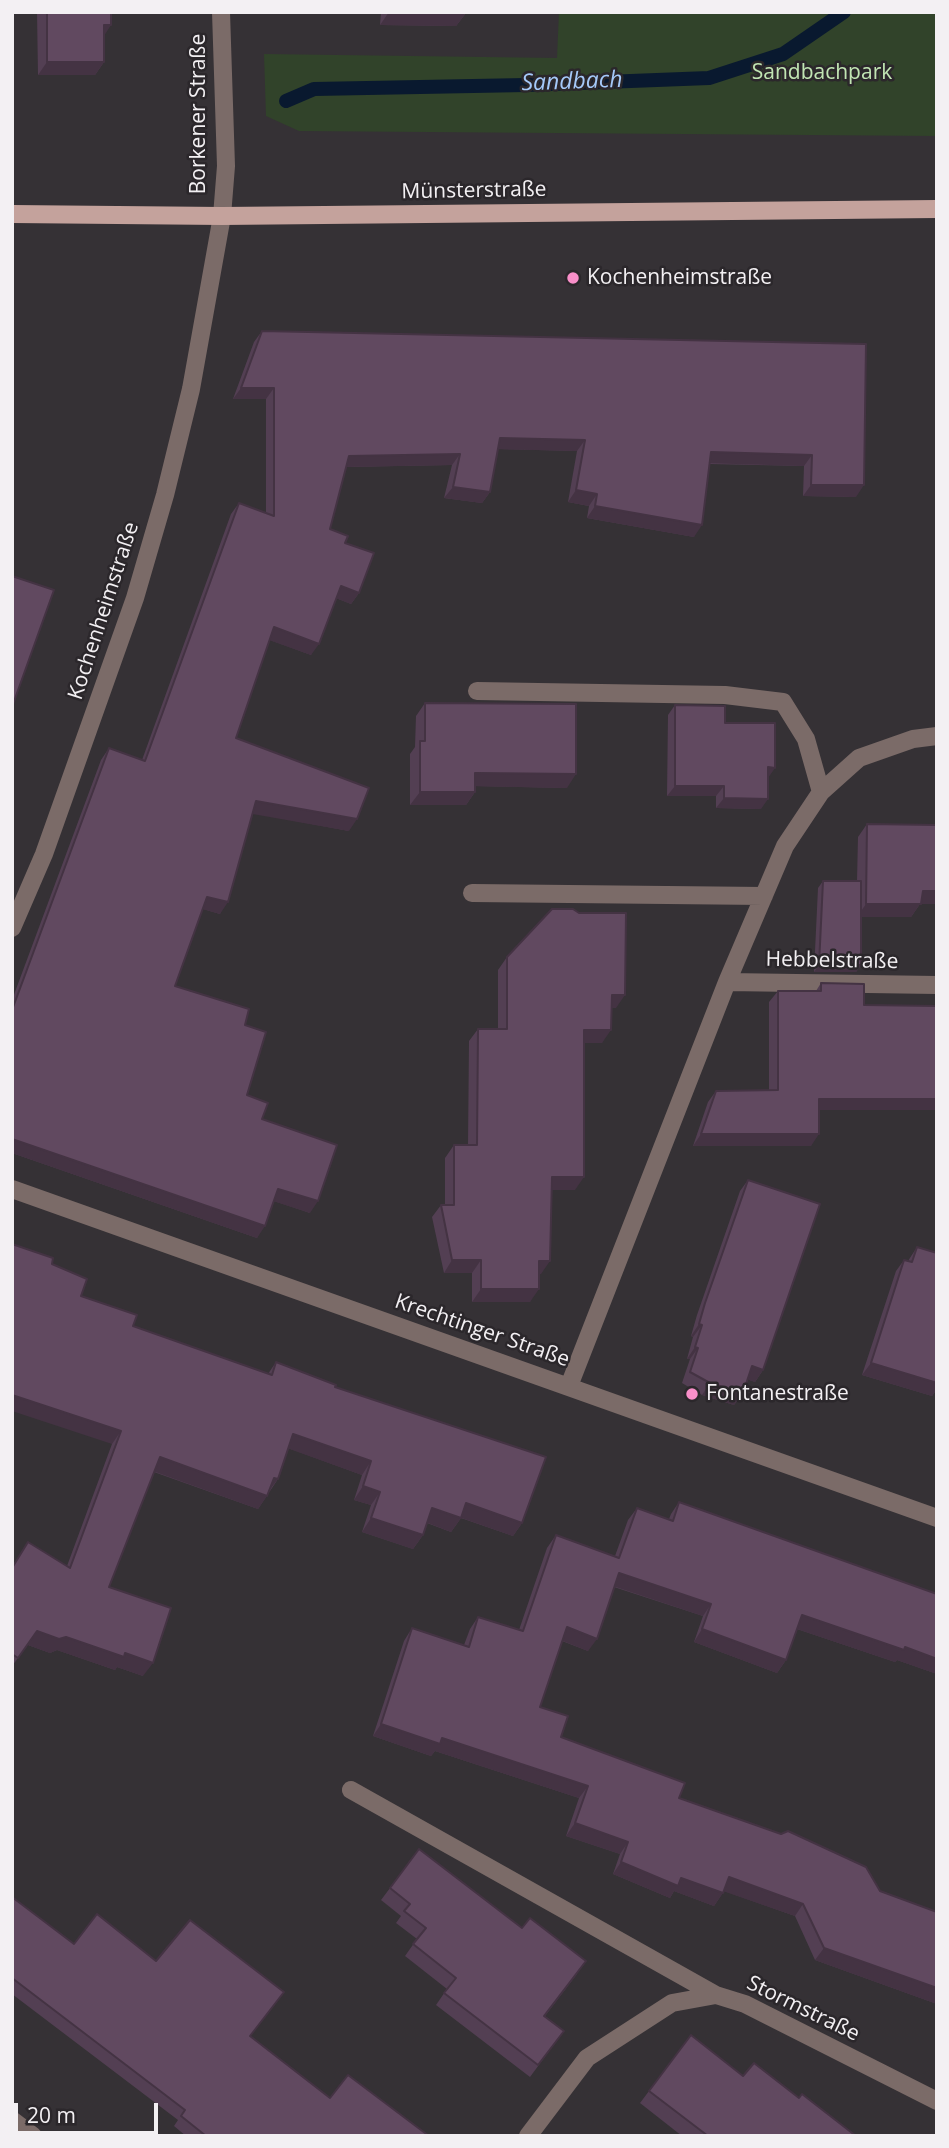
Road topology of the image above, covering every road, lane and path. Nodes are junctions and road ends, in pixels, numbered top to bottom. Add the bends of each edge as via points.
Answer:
1 (221, 12) edge
2 (937, 209) edge
3 (12, 214) edge
4 (222, 216) junction
5 (477, 691) dead end
6 (937, 736) edge
7 (821, 792) junction
8 (472, 893) dead end
9 (764, 897) junction
10 (12, 928) edge
11 (727, 982) junction
12 (937, 985) edge
13 (12, 1189) edge
14 (569, 1386) junction
15 (937, 1518) edge
16 (351, 1790) dead end
17 (716, 1995) junction
18 (937, 2101) edge
19 (12, 2120) edge
20 (33, 2136) edge
21 (528, 2136) edge

1 - 4 street, Borkener Straße via 226,166
2 - 4 main road, Münsterstraße
3 - 4 main road, Münsterstraße
4 - 10 street, Kochenheimstraße via 191,389 135,598 44,854
5 - 7 street via 725,695 783,702 806,740
6 - 7 street via 859,758
7 - 9 street via 785,846
8 - 9 street
9 - 11 street
11 - 12 street, Hebbelstraße
11 - 14 street
13 - 14 street, Krechtinger Straße
14 - 15 street, Krechtinger Straße
16 - 17 street
17 - 18 street, Stormstraße via 745,2004
17 - 21 street, Stormstraße via 672,2003 587,2058
19 - 20 street

